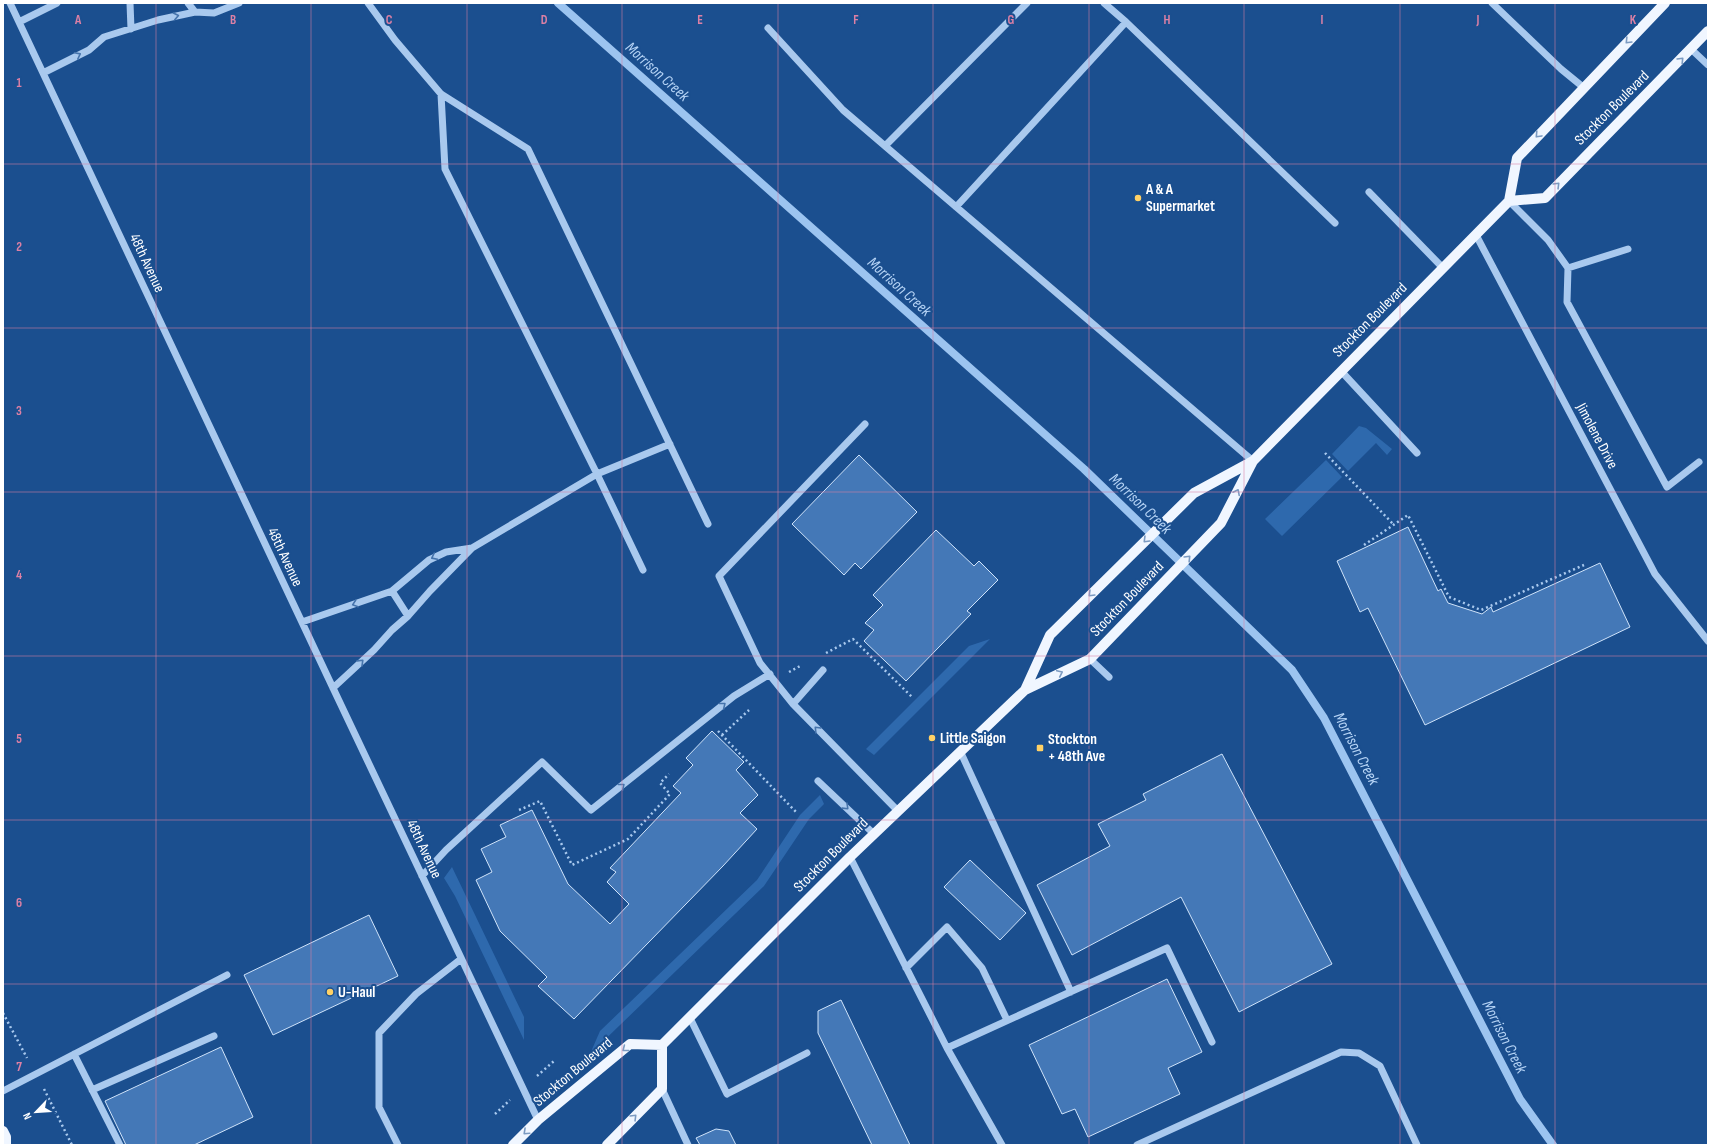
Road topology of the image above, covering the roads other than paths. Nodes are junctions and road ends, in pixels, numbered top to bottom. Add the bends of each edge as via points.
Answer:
1 (10, 3) edge
2 (57, 3) edge
3 (130, 3) edge
4 (188, 3) edge
5 (239, 3) edge
6 (368, 3) edge
7 (1027, 3) edge
8 (1104, 3) edge
9 (1492, 3) edge
10 (1665, 3) edge
11 (195, 12) junction
12 (19, 22) junction
13 (1126, 22) junction
14 (768, 28) dead end
15 (131, 29) junction
16 (1708, 31) edge
17 (1691, 49) junction
18 (1708, 65) edge
19 (43, 73) junction
20 (1583, 87) junction
21 (441, 94) junction
22 (885, 146) junction
23 (1368, 192) dead end
24 (1510, 201) junction
25 (956, 207) junction
26 (1335, 223) dead end
27 (1476, 235) junction
28 (1628, 249) dead end
29 (1443, 268) junction
30 (1568, 268) junction
31 (1341, 371) junction
32 (865, 424) dead end
33 (670, 444) junction
34 (1417, 453) dead end
35 (1253, 461) junction
36 (1699, 462) dead end
37 (597, 474) junction
38 (708, 524) dead end
39 (472, 548) junction
40 (642, 570) dead end
41 (392, 590) junction
42 (408, 616) junction
43 (302, 622) junction
44 (1708, 641) edge
45 (1090, 659) junction
46 (823, 670) dead end
47 (770, 674) junction
48 (1109, 678) dead end
49 (333, 688) junction
50 (1025, 690) junction
51 (793, 704) junction
52 (961, 753) junction
53 (818, 781) dead end
54 (898, 811) junction
55 (874, 834) junction
56 (850, 857) junction
57 (422, 876) junction
58 (461, 959) junction
59 (906, 968) junction
60 (227, 975) dead end
61 (1071, 992) junction
62 (690, 1018) junction
63 (1008, 1020) junction
64 (214, 1036) dead end
65 (1212, 1042) dead end
66 (662, 1045) junction
67 (947, 1048) junction
68 (807, 1053) dead end
69 (74, 1054) junction
70 (662, 1089) junction
71 (92, 1090) junction
72 (3, 1091) edge
73 (538, 1120) junction
74 (5, 1138) edge
75 (14, 1145) edge
76 (120, 1145) edge
77 (398, 1145) edge
78 (513, 1145) edge
79 (607, 1145) edge
80 (688, 1145) edge
81 (1002, 1145) edge
82 (1137, 1145) edge
83 (1417, 1145) edge

1 - 12 street, 48th Avenue
2 - 12 street
3 - 15 street
4 - 11 street
5 - 11 street via 214,13
6 - 21 street via 395,40
7 - 22 street
8 - 13 street
9 - 20 street
10 -> 20 main road
15 -> 11 street
12 - 19 street, 48th Avenue
13 - 25 street
13 - 26 street
14 - 22 street via 843,110
19 -> 15 street via 88,50 104,37
16 - 17 main road, Stockton Boulevard
17 - 18 street
24 -> 17 main road, Stockton Boulevard via 1545,198
19 - 43 street, 48th Avenue
20 -> 24 main road via 1516,158
21 - 33 street via 528,149
21 - 37 street via 445,169
22 - 25 street
23 - 29 street
24 - 27 main road, Stockton Boulevard
24 - 30 street via 1548,240
25 - 35 street
27 - 29 main road, Stockton Boulevard
27 - 44 street, Jimolene Drive via 1655,574
28 - 30 street
29 - 31 main road, Stockton Boulevard
30 - 36 street via 1567,302 1667,487
31 - 34 street
31 - 35 main road, Stockton Boulevard
32 - 47 street via 719,576 760,663
33 - 37 street
33 - 38 street
45 -> 35 main road, Stockton Boulevard via 1221,523
35 -> 50 main road, Stockton Boulevard via 1194,492 1050,635
37 - 39 street
37 - 40 street
39 -> 41 street via 446,552 429,560
39 - 42 street
41 - 42 street
41 -> 43 street
49 -> 42 street
43 - 49 street, 48th Avenue
45 - 48 street
50 -> 45 main road, Stockton Boulevard
46 - 51 street
47 - 51 street
57 -> 47 street via 446,850 542,762 591,810 734,696
49 - 57 street, 48th Avenue
50 - 52 main road, Stockton Boulevard
54 -> 51 street
52 - 54 main road, Stockton Boulevard
52 - 61 street
53 -> 55 street
54 - 55 main road, Stockton Boulevard
55 - 56 main road, Stockton Boulevard
56 - 59 street
56 - 62 main road, Stockton Boulevard
57 - 58 street, 48th Avenue
58 - 73 street, 48th Avenue
58 - 77 street via 416,994 379,1033 379,1107
59 - 63 street via 947,928 982,968
59 - 67 street
60 - 69 street
61 - 63 street
61 - 65 street via 1167,948
62 - 66 main road, Stockton Boulevard
62 - 68 street via 727,1094
63 - 67 street
64 - 71 street
66 - 70 main road
66 -> 73 main road, Stockton Boulevard via 630,1044
67 - 81 street
69 - 71 street
69 - 72 street
79 -> 70 main road
70 - 80 street
71 - 76 street
73 -> 78 main road, Stockton Boulevard
74 - 75 main road
82 - 83 street via 1341,1052 1359,1053 1380,1066

